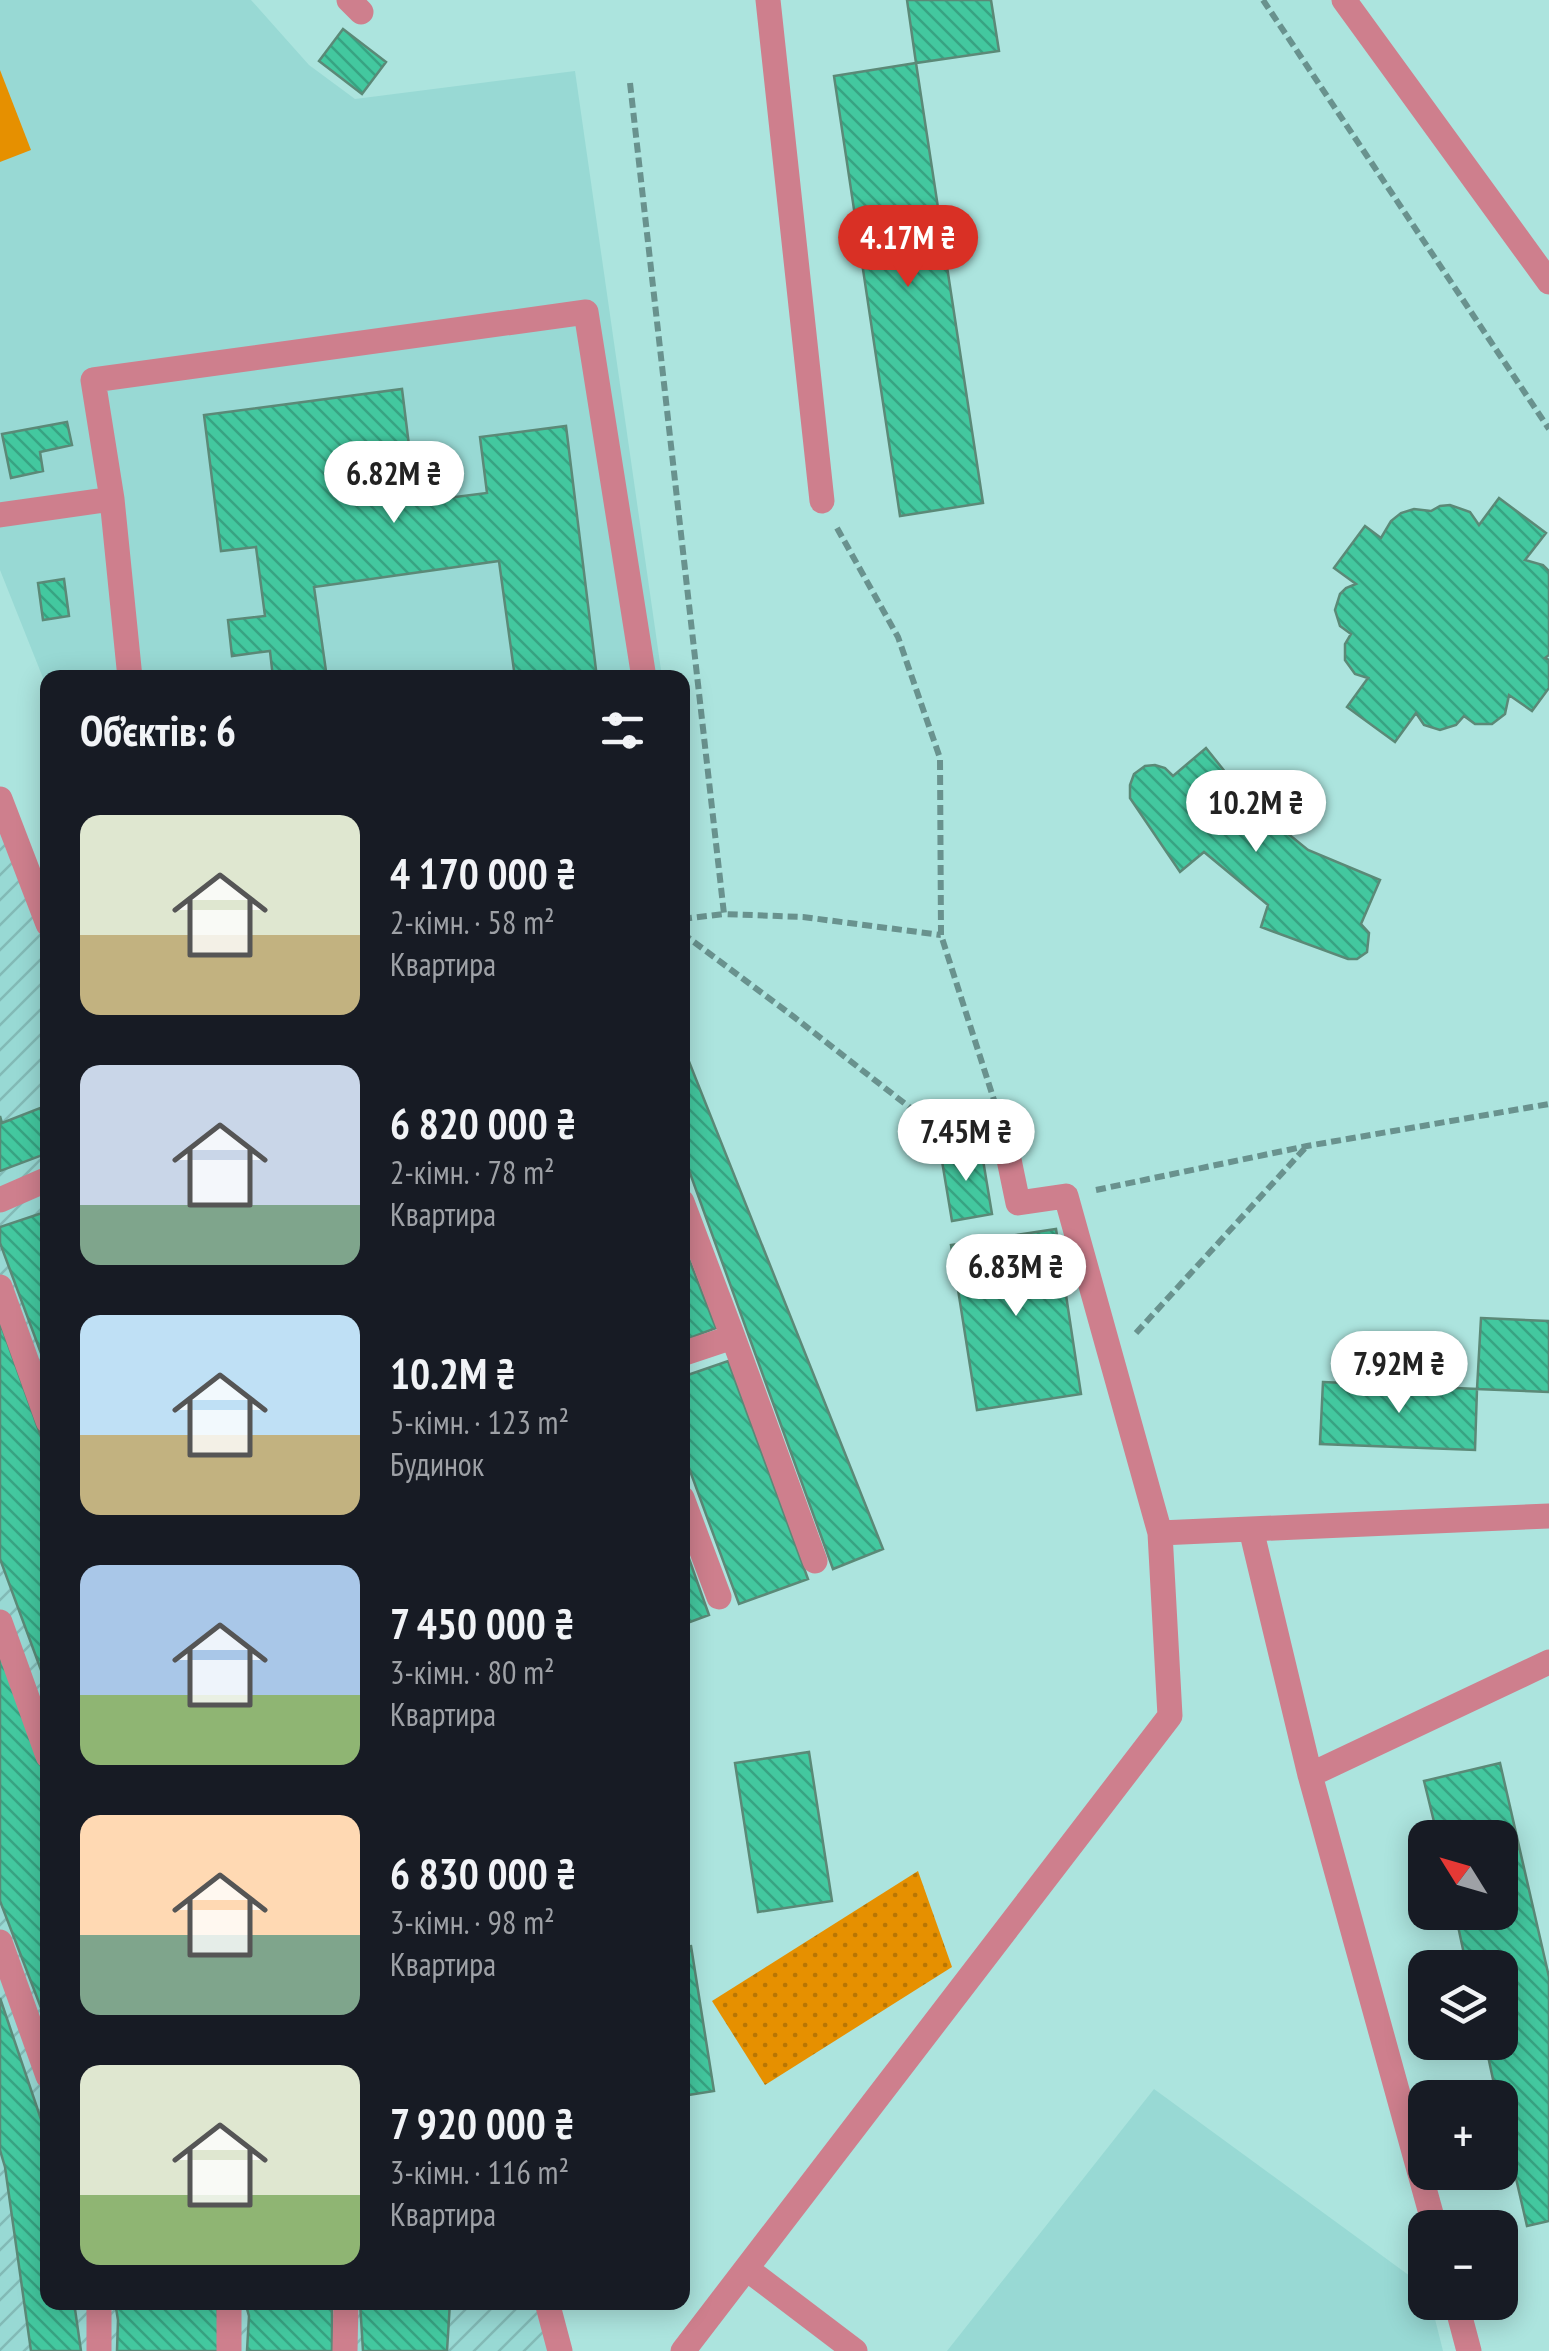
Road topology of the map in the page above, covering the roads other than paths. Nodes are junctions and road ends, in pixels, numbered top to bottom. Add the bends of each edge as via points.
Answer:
1 (768, 0) edge
2 (1344, 0) edge
3 (1549, 282) edge
4 (112, 499) junction
5 (822, 501) road end
6 (0, 515) edge
7 (129, 670) edge
8 (643, 670) edge
9 (0, 799) edge
10 (40, 903) edge
11 (1002, 1126) road end
12 (40, 1182) edge
13 (0, 1200) edge
14 (690, 1223) edge
15 (0, 1287) edge
16 (733, 1337) junction
17 (690, 1351) edge
18 (40, 1399) edge
19 (1549, 1516) edge
20 (690, 1519) edge
21 (1250, 1530) junction
22 (1160, 1533) junction
23 (815, 1562) dead end
24 (719, 1597) dead end
25 (0, 1622) edge
26 (1549, 1662) edge
27 (40, 1734) edge
28 (1310, 1774) junction
29 (0, 1942) edge
30 (40, 2054) edge
31 (1430, 2210) edge
32 (747, 2269) junction
33 (100, 2310) edge
34 (230, 2310) edge
35 (346, 2310) edge
36 (549, 2310) edge
37 (1461, 2320) edge
38 (99, 2351) edge
39 (229, 2351) edge
40 (345, 2351) edge
41 (560, 2351) edge
42 (683, 2351) edge
43 (855, 2351) edge
44 (1469, 2351) edge

1 - 5 street
2 - 3 street
4 - 6 street
4 - 7 street
4 - 8 street via 93,380 586,312
9 - 10 street
11 - 22 street via 1018,1203 1066,1196
12 - 13 street
14 - 16 street
15 - 18 street
16 - 17 street
16 - 23 street
19 - 21 street
20 - 24 street
21 - 22 street
21 - 28 street
22 - 32 street via 1170,1716
25 - 27 street
26 - 28 street
28 - 31 street
29 - 30 street
32 - 42 street
32 - 43 street
33 - 38 street
34 - 39 street
35 - 40 street
36 - 41 street
37 - 44 street

